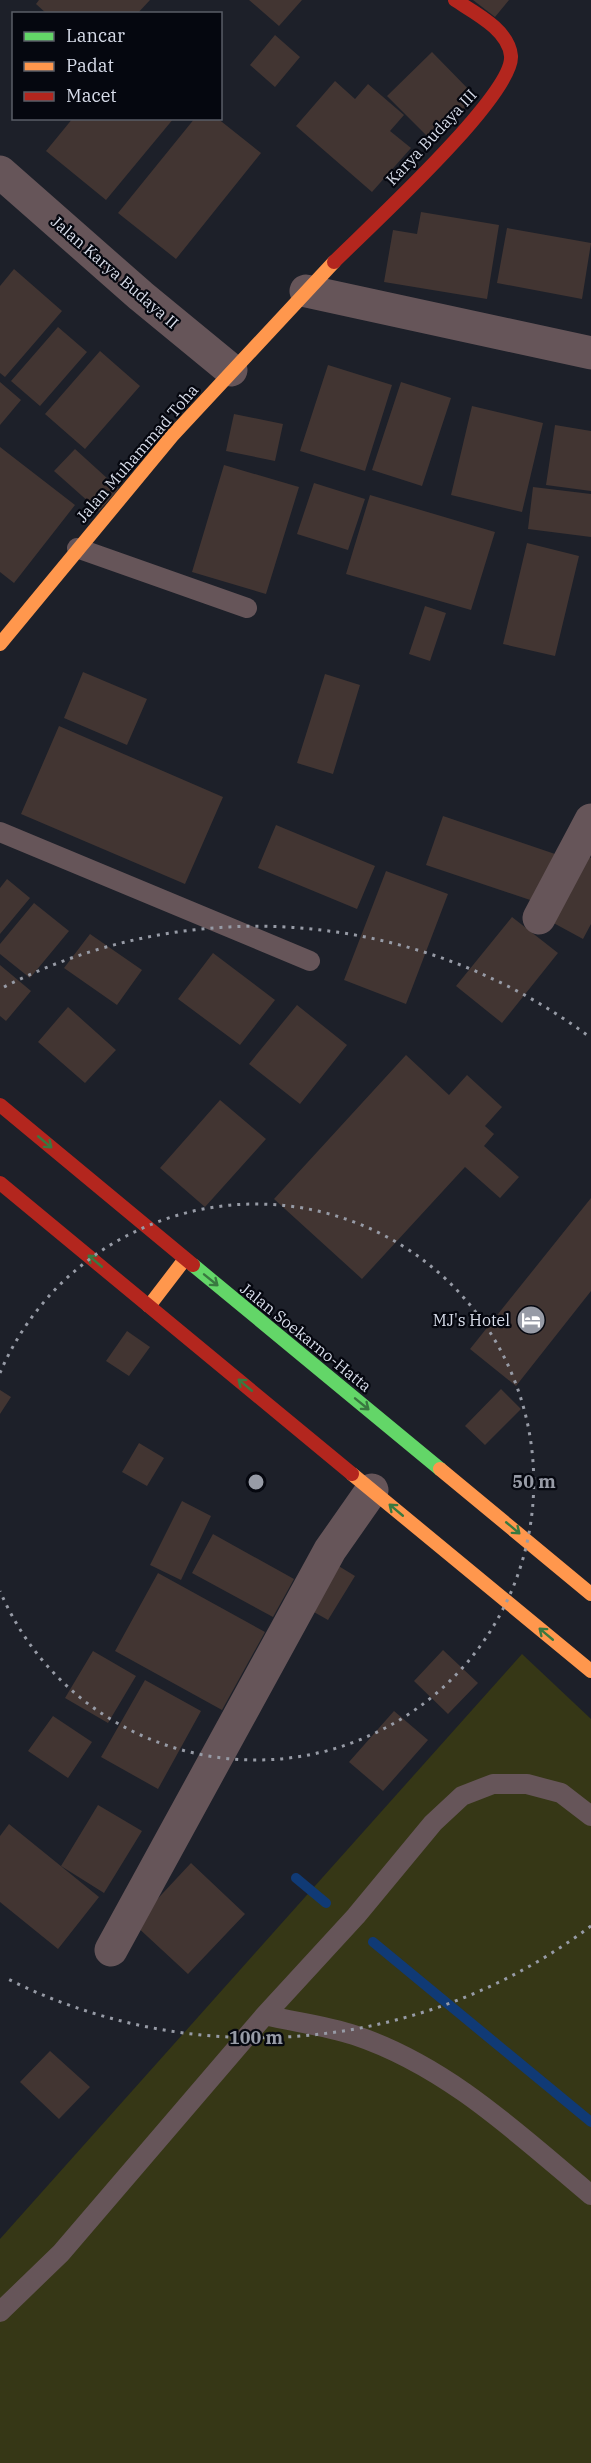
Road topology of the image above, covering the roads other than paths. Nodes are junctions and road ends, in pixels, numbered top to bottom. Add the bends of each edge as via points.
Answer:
1 (455, 0) edge
2 (0, 172) edge
3 (306, 291) junction
4 (591, 353) edge
5 (231, 369) junction
6 (77, 548) junction
7 (247, 608) dead end
8 (5, 628) edge
9 (591, 820) edge
10 (0, 832) edge
11 (539, 918) dead end
12 (310, 961) dead end
13 (0, 1105) edge
14 (0, 1183) edge
15 (185, 1258) junction
16 (149, 1306) junction
17 (372, 1490) junction
18 (591, 1594) edge
19 (591, 1671) edge
20 (591, 1816) edge
21 (111, 1950) dead end
22 (265, 2016) junction
23 (591, 2194) edge
24 (0, 2312) edge

1 - 3 main road, Karya Budaya III via 504,39 511,51 511,66 483,106
2 - 5 street, Jalan Karya Budaya II
3 - 4 street
3 - 5 main road, Jalan Muhammad Toha
5 - 6 main road, Jalan Muhammad Toha
6 - 7 lane
6 - 8 main road, Jalan Muhammad Toha
9 - 11 street
10 - 12 lane
13 -> 15 main road, Jalan Soekarno-Hatta
16 -> 14 main road
15 - 16 main road
15 -> 18 main road, Jalan Soekarno-Hatta
17 -> 16 main road
19 -> 17 main road
17 - 21 street via 330,1550
20 - 22 lane via 561,1793 527,1784 493,1784 462,1796 433,1822 356,1916
22 - 23 lane via 354,2035 424,2065 476,2098
22 - 24 lane via 61,2253

